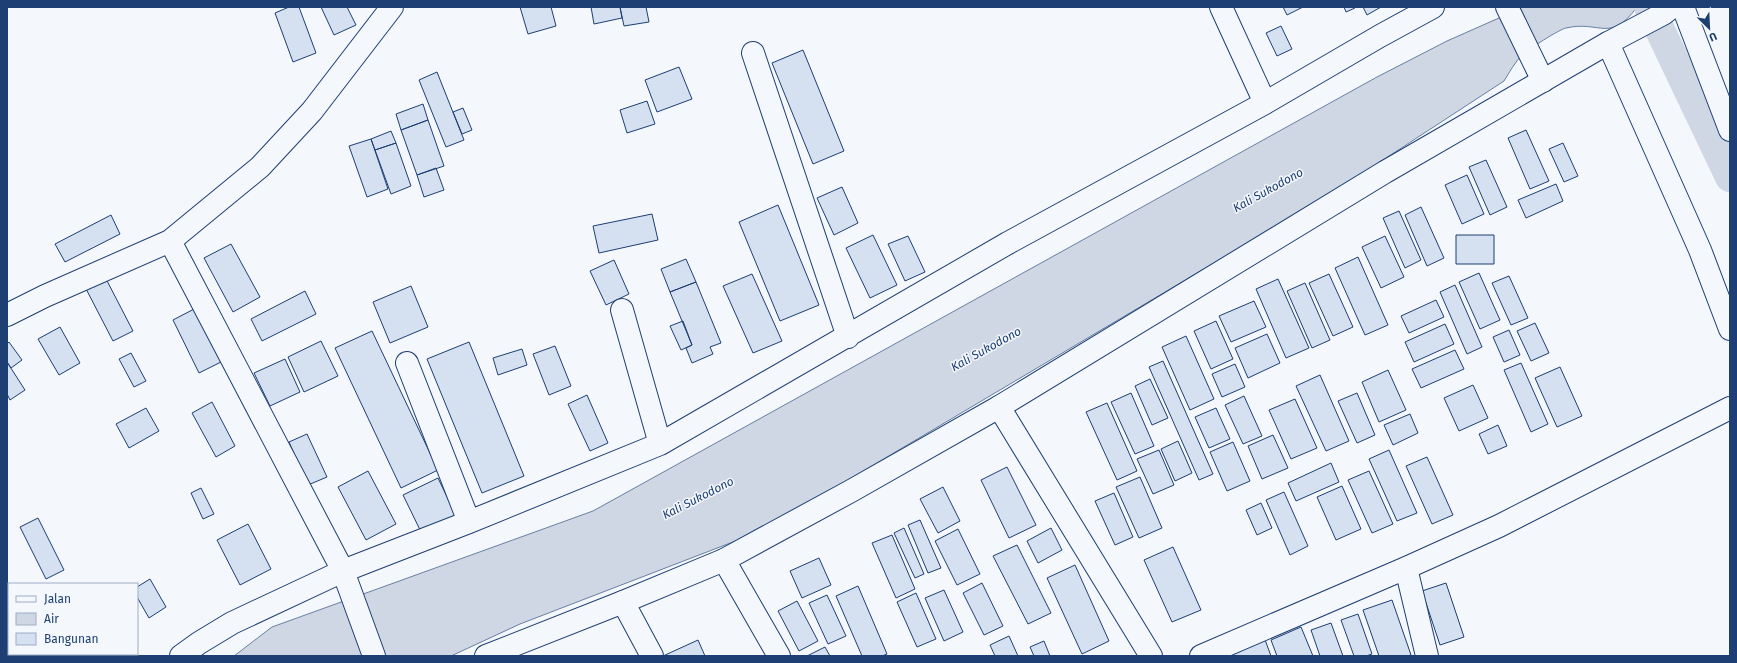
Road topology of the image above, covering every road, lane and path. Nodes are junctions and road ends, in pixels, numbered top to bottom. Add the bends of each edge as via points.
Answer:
1 (392, 7) edge
2 (1222, 7) edge
3 (1433, 7) edge
4 (1507, 7) edge
5 (1683, 7) edge
6 (1667, 11) edge
7 (1608, 43) junction
8 (753, 53) dead end
9 (1543, 81) junction
10 (1265, 103) junction
11 (1730, 130) edge
12 (170, 241) junction
13 (622, 310) dead end
14 (7, 315) edge
15 (1730, 329) edge
16 (848, 336) junction
17 (406, 363) dead end
18 (999, 407) junction
19 (1730, 408) edge
20 (660, 444) junction
21 (469, 522) junction
22 (724, 560) junction
23 (1406, 568) junction
24 (346, 580) junction
25 (623, 602) junction
26 (181, 656) edge
27 (374, 656) edge
28 (486, 656) edge
29 (652, 656) edge
30 (779, 656) edge
31 (1152, 656) edge
32 (1201, 656) edge
33 (1427, 656) edge

1 - 12 street via 312,111 260,167
2 - 10 street
3 - 10 street
4 - 9 street
5 - 11 street
6 - 7 street
7 - 9 street
7 - 15 street via 1700,250
8 - 16 street
9 - 18 street via 1385,172
10 - 16 street via 1008,243
12 - 14 street
12 - 24 street
13 - 20 street
16 - 20 street
17 - 21 street
18 - 22 street
18 - 31 street
19 - 23 street via 1499,526
20 - 21 street
21 - 24 street
22 - 25 street
22 - 30 street
23 - 32 street
23 - 33 street
24 - 26 street via 232,623
24 - 27 street
25 - 28 street
25 - 29 street

